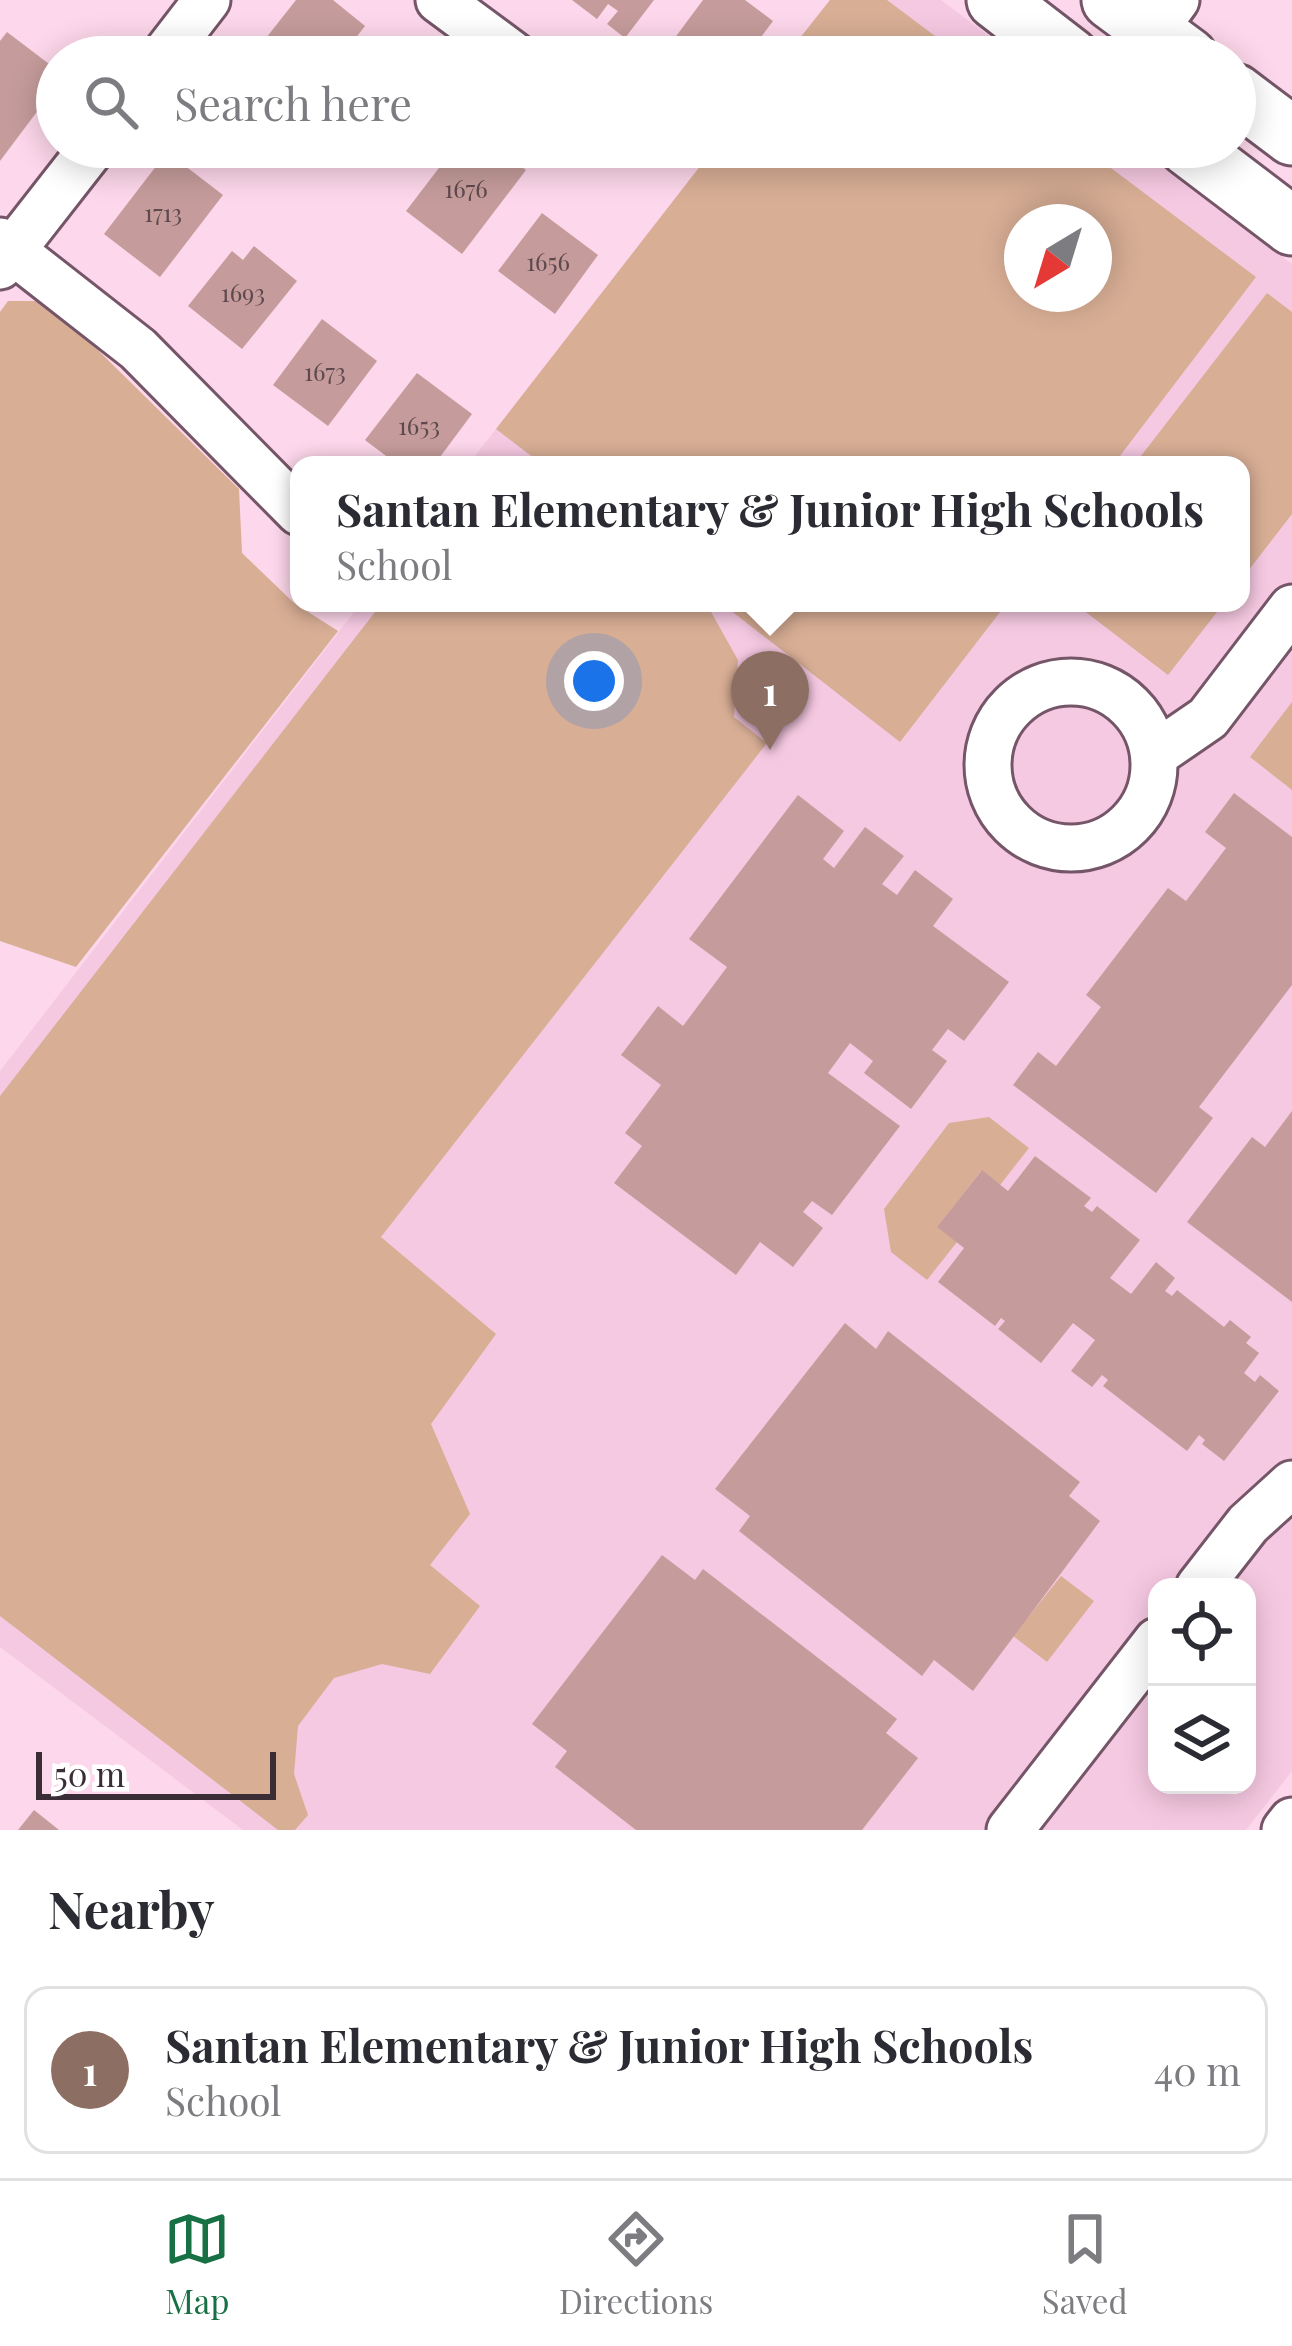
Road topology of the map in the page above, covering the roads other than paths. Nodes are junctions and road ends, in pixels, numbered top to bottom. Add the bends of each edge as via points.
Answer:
1 (207, 0) edge
2 (439, 0) edge
3 (996, 0) edge
4 (179, 36) edge
5 (488, 36) edge
6 (1043, 36) edge
7 (1256, 109) edge
8 (1292, 136) edge
9 (75, 168) edge
10 (1216, 168) edge
11 (1292, 226) edge
12 (4, 253) edge
13 (290, 503) edge
14 (1292, 608) edge
15 (1154, 755) dead end
16 (1292, 1484) edge
17 (1206, 1578) edge
18 (1148, 1653) edge
19 (1292, 1821) edge
20 (1010, 1830) edge
21 (1285, 1830) edge

1 - 4 street
2 - 5 street
3 - 6 main road
7 - 8 main road
9 - 12 street
10 - 11 main road
12 - 13 street via 138,349
14 - 15 street via 1208,718
16 - 17 street
18 - 20 street
19 - 21 street

